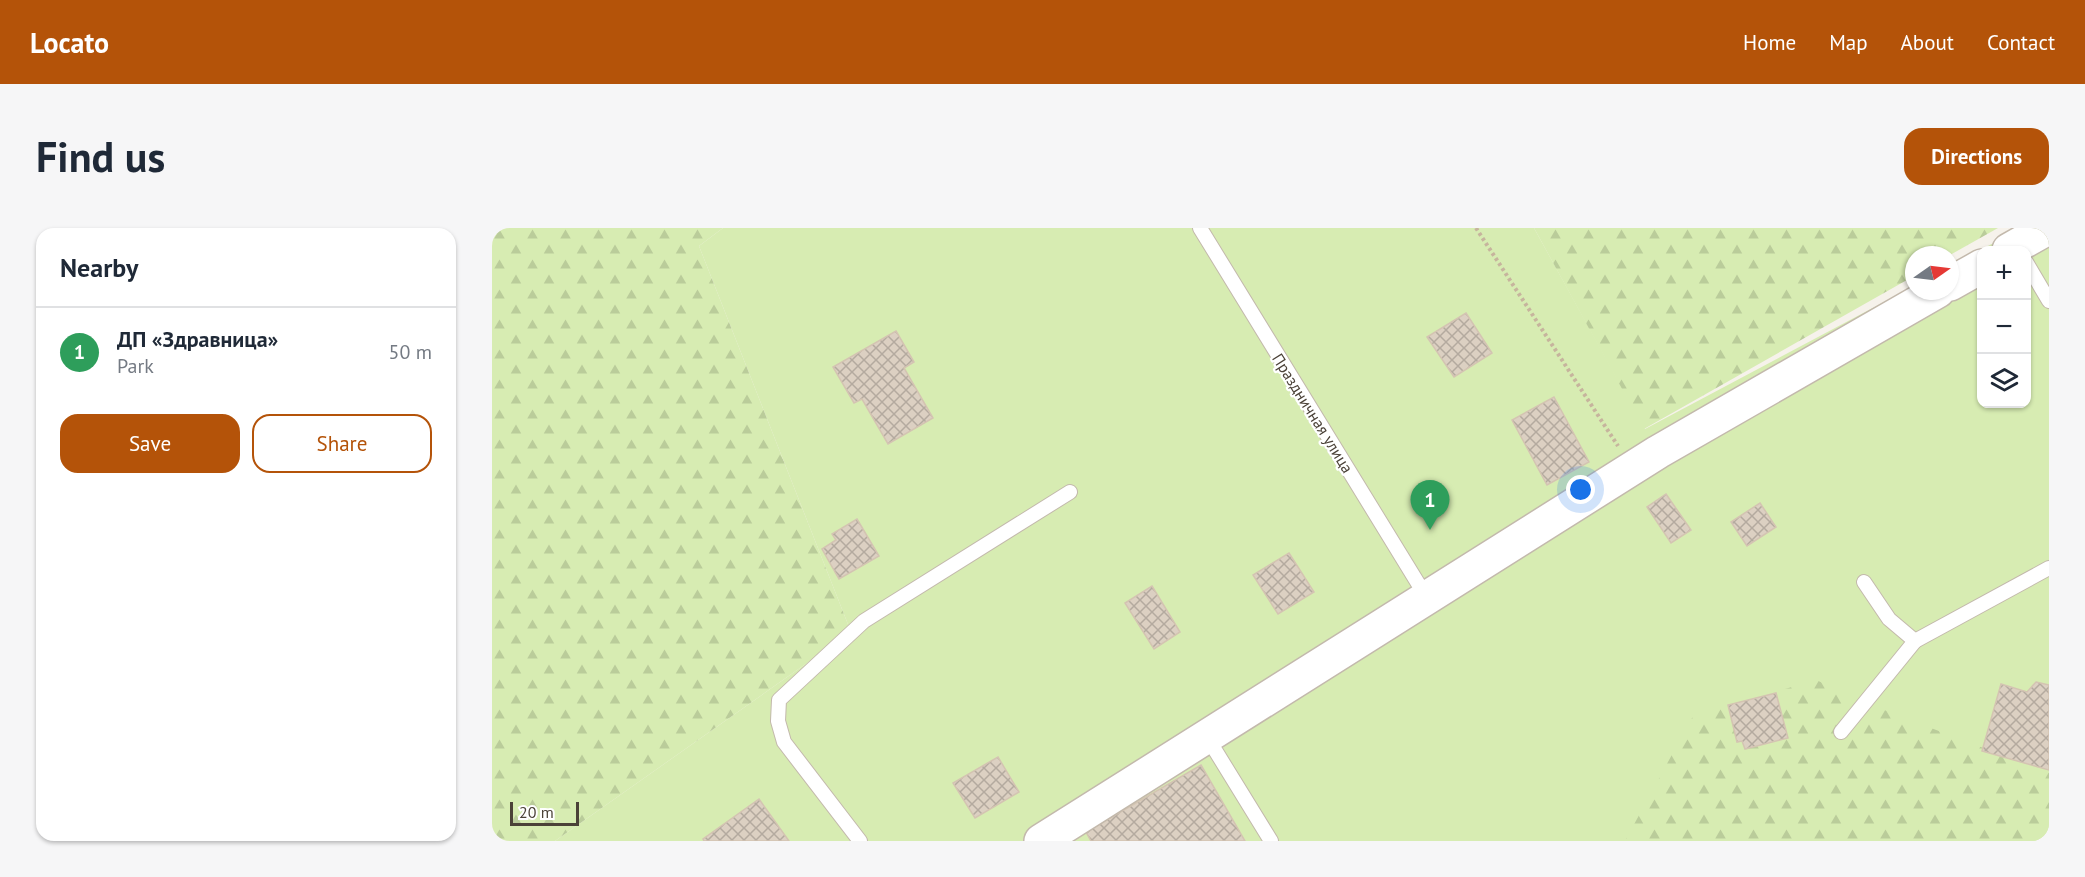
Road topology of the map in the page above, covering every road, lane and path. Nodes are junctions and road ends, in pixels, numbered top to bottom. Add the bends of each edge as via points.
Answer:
1 (1200, 228) edge
2 (1476, 228) edge
3 (2048, 228) edge
4 (2026, 246) edge
5 (1977, 269) edge
6 (2031, 273) edge
7 (1959, 279) edge
8 (1922, 300) edge
9 (2049, 302) edge
10 (1633, 468) junction
11 (1070, 492) dead end
12 (2049, 568) edge
13 (1864, 582) dead end
14 (1427, 598) junction
15 (1915, 642) junction
16 (1841, 732) dead end
17 (1207, 737) junction
18 (860, 841) edge
19 (1041, 841) edge
20 (1271, 841) edge

1 - 14 lane, Праздничная улица
2 - 10 path
3 - 4 street
5 - 7 street
6 - 9 lane
8 - 10 street
10 - 14 street
11 - 18 lane via 864,621 779,700 778,721 784,742
12 - 15 lane
13 - 15 lane via 1889,619
14 - 17 street
15 - 16 lane
17 - 19 street
17 - 20 lane

